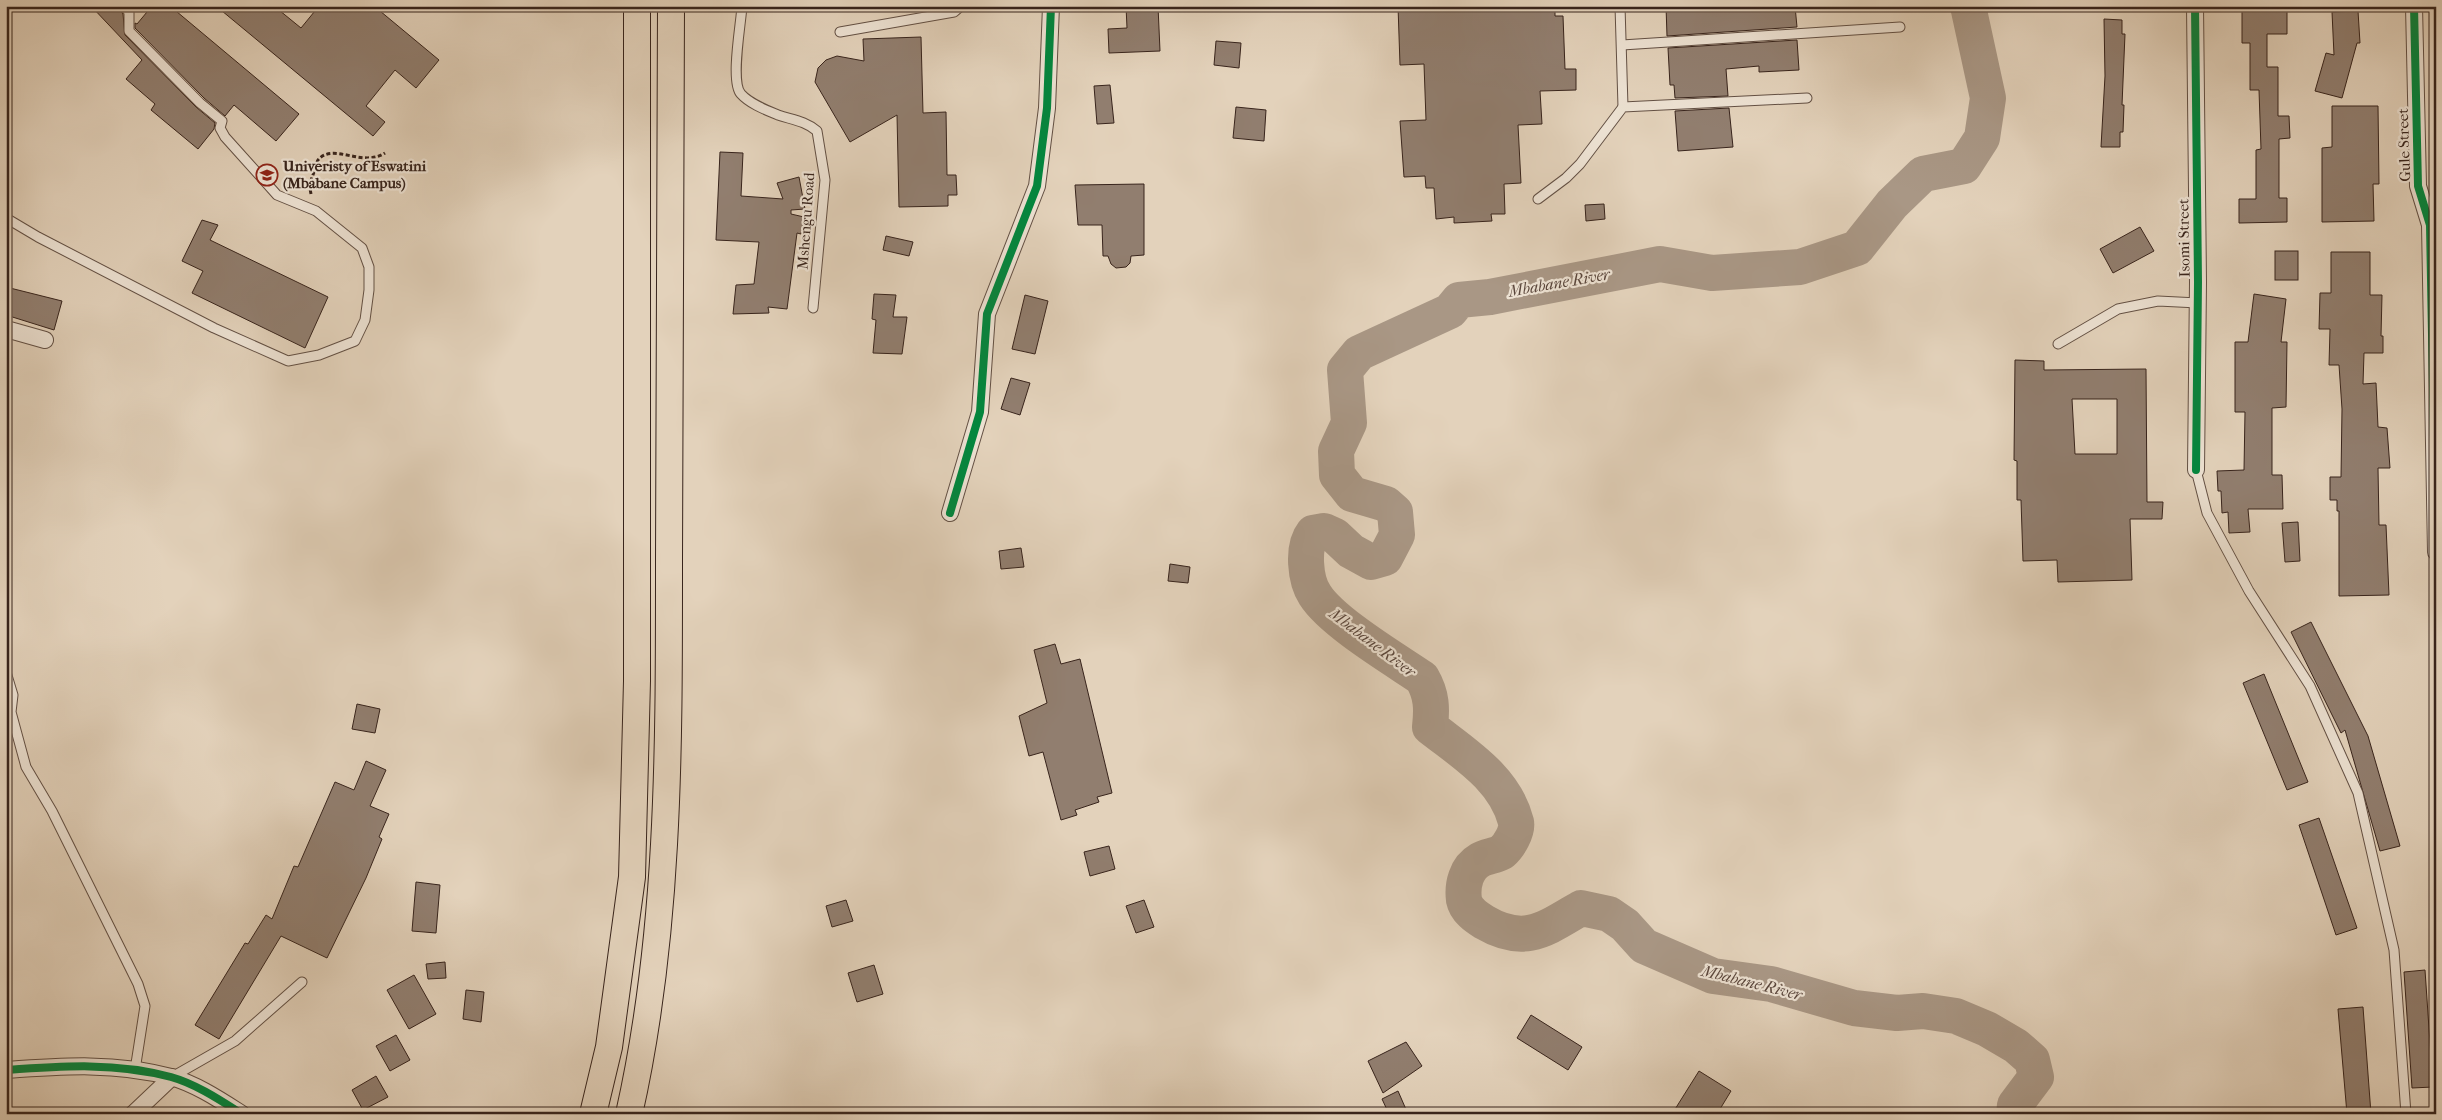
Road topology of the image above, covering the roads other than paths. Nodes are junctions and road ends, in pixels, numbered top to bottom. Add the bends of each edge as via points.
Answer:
1 (124, 6) edge
2 (637, 6) edge
3 (671, 6) edge
4 (742, 6) edge
5 (962, 6) edge
6 (1051, 6) edge
7 (1620, 6) edge
8 (2195, 6) edge
9 (2414, 6) edge
10 (1900, 27) dead end
11 (840, 32) dead end
12 (1622, 45) junction
13 (1807, 98) dead end
14 (1623, 107) junction
15 (1538, 199) dead end
16 (6, 218) edge
17 (2433, 228) edge
18 (2198, 303) junction
19 (813, 308) dead end
20 (6, 329) edge
21 (45, 340) dead end
22 (2058, 344) dead end
23 (2196, 470) joint
24 (950, 513) dead end
25 (2436, 552) edge
26 (6, 672) edge
27 (302, 982) dead end
28 (6, 1070) edge
29 (135, 1070) junction
30 (172, 1077) junction
31 (133, 1114) edge
32 (242, 1114) edge
33 (593, 1114) edge
34 (629, 1114) edge
35 (2406, 1114) edge

1 - 16 lane via 129,12 129,31 222,121 220,128 225,137 276,195 316,212 362,248 369,266 369,290 365,320 356,341 318,355 288,361 214,328
2 - 33 main road via 637,681 632,877 609,1046
3 - 34 main road via 669,670 664,876 642,1055
4 - 19 lane, Mshengu Road via 736,80 741,94 779,115 808,124 817,132 825,180
5 - 11 lane via 954,12
6 - 24 street via 1047,108 1037,186 987,314 980,412
7 - 12 lane
8 - 18 street, Isomi Street
9 - 17 street, Gule Street via 2418,186
10 - 12 lane
12 - 14 lane
13 - 14 lane
14 - 15 lane via 1580,164
17 - 25 street, Gule Street
18 - 22 lane via 2158,301 2118,309
18 - 23 street, Isomi Street
20 - 21 street
23 - 35 lane via 2207,513 2249,591 2310,686 2358,793 2394,950
26 - 29 lane via 13,695 11,712 26,767 52,811 138,984 145,1006
27 - 30 lane via 235,1041
28 - 29 street via 84,1065
29 - 30 street
30 - 31 street
30 - 32 street via 212,1095

